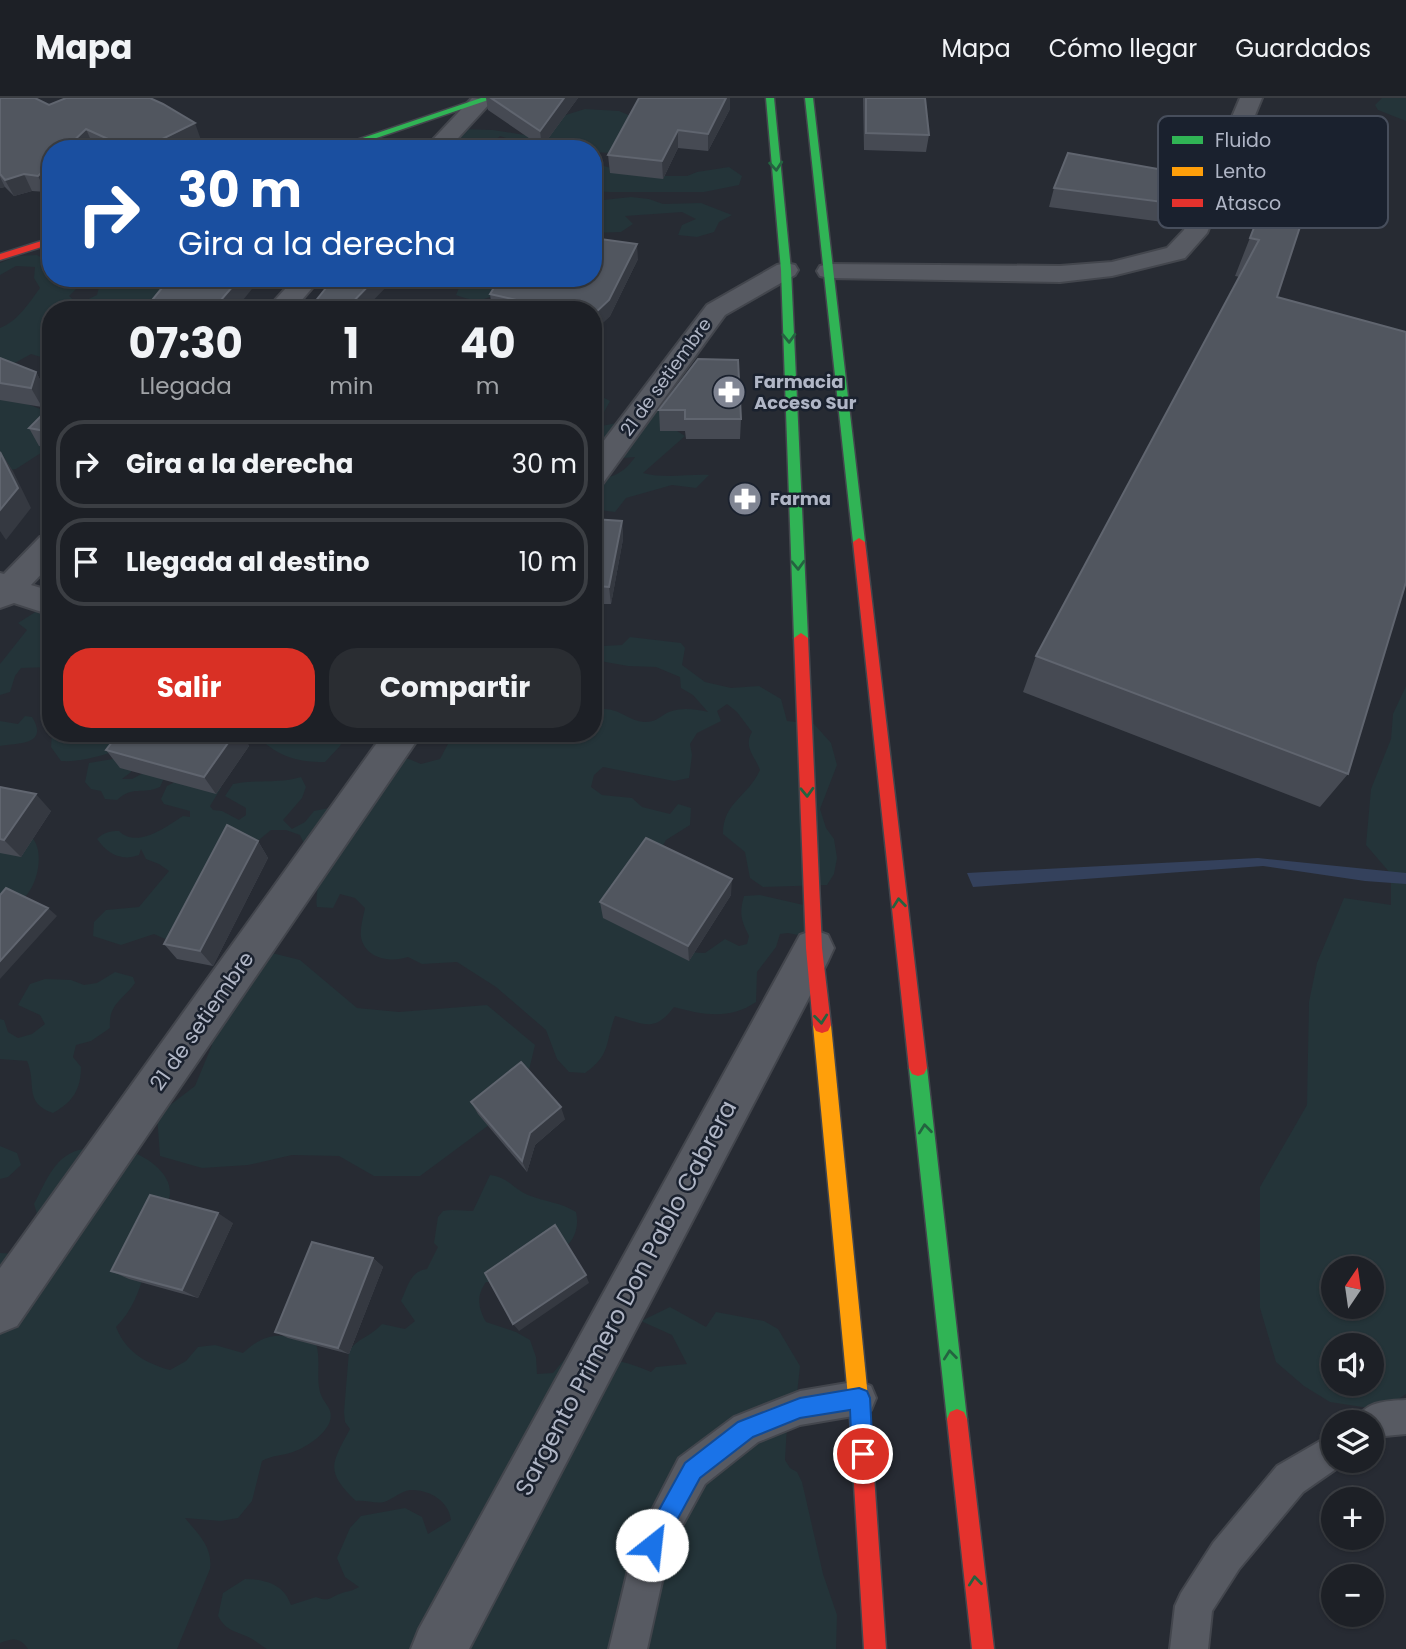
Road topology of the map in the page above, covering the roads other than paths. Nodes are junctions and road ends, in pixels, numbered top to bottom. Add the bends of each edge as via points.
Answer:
1 (770, 98) edge
2 (797, 98) edge
3 (809, 98) edge
4 (1251, 98) edge
5 (486, 99) edge
6 (1244, 116) edge
7 (361, 140) edge
8 (444, 140) edge
9 (819, 177) junction
10 (1197, 228) edge
11 (42, 244) edge
12 (0, 257) edge
13 (786, 270) junction
14 (829, 271) junction
15 (301, 287) edge
16 (287, 301) edge
17 (602, 464) edge
18 (42, 553) edge
19 (3, 590) edge
20 (42, 601) edge
21 (398, 742) edge
22 (814, 948) junction
23 (0, 1310) edge
24 (859, 1398) junction
25 (1406, 1417) edge
26 (1384, 1419) edge
27 (1321, 1459) edge
28 (439, 1649) edge
29 (628, 1649) edge
30 (875, 1649) edge
31 (983, 1649) edge
32 (1189, 1649) edge

1 -> 13 main road
2 - 9 main road via 800,127
3 - 9 main road
4 - 6 street
5 - 7 main road
5 - 8 street
9 - 14 main road
10 - 14 street via 1176,253 1112,269 1060,274
11 - 12 main road
13 - 17 street, 21 de setiembre via 716,310
13 -> 22 main road
31 -> 14 main road
15 - 16 street
18 - 19 street
19 - 20 street
21 - 23 street, 21 de setiembre
22 -> 24 main road
22 - 28 street, Sargento Primero Don Pablo Cabrera
24 - 29 lane via 800,1408 746,1429 692,1471 652,1545
24 - 30 main road
25 - 26 lane
27 - 32 lane via 1290,1479 1226,1556 1194,1606

